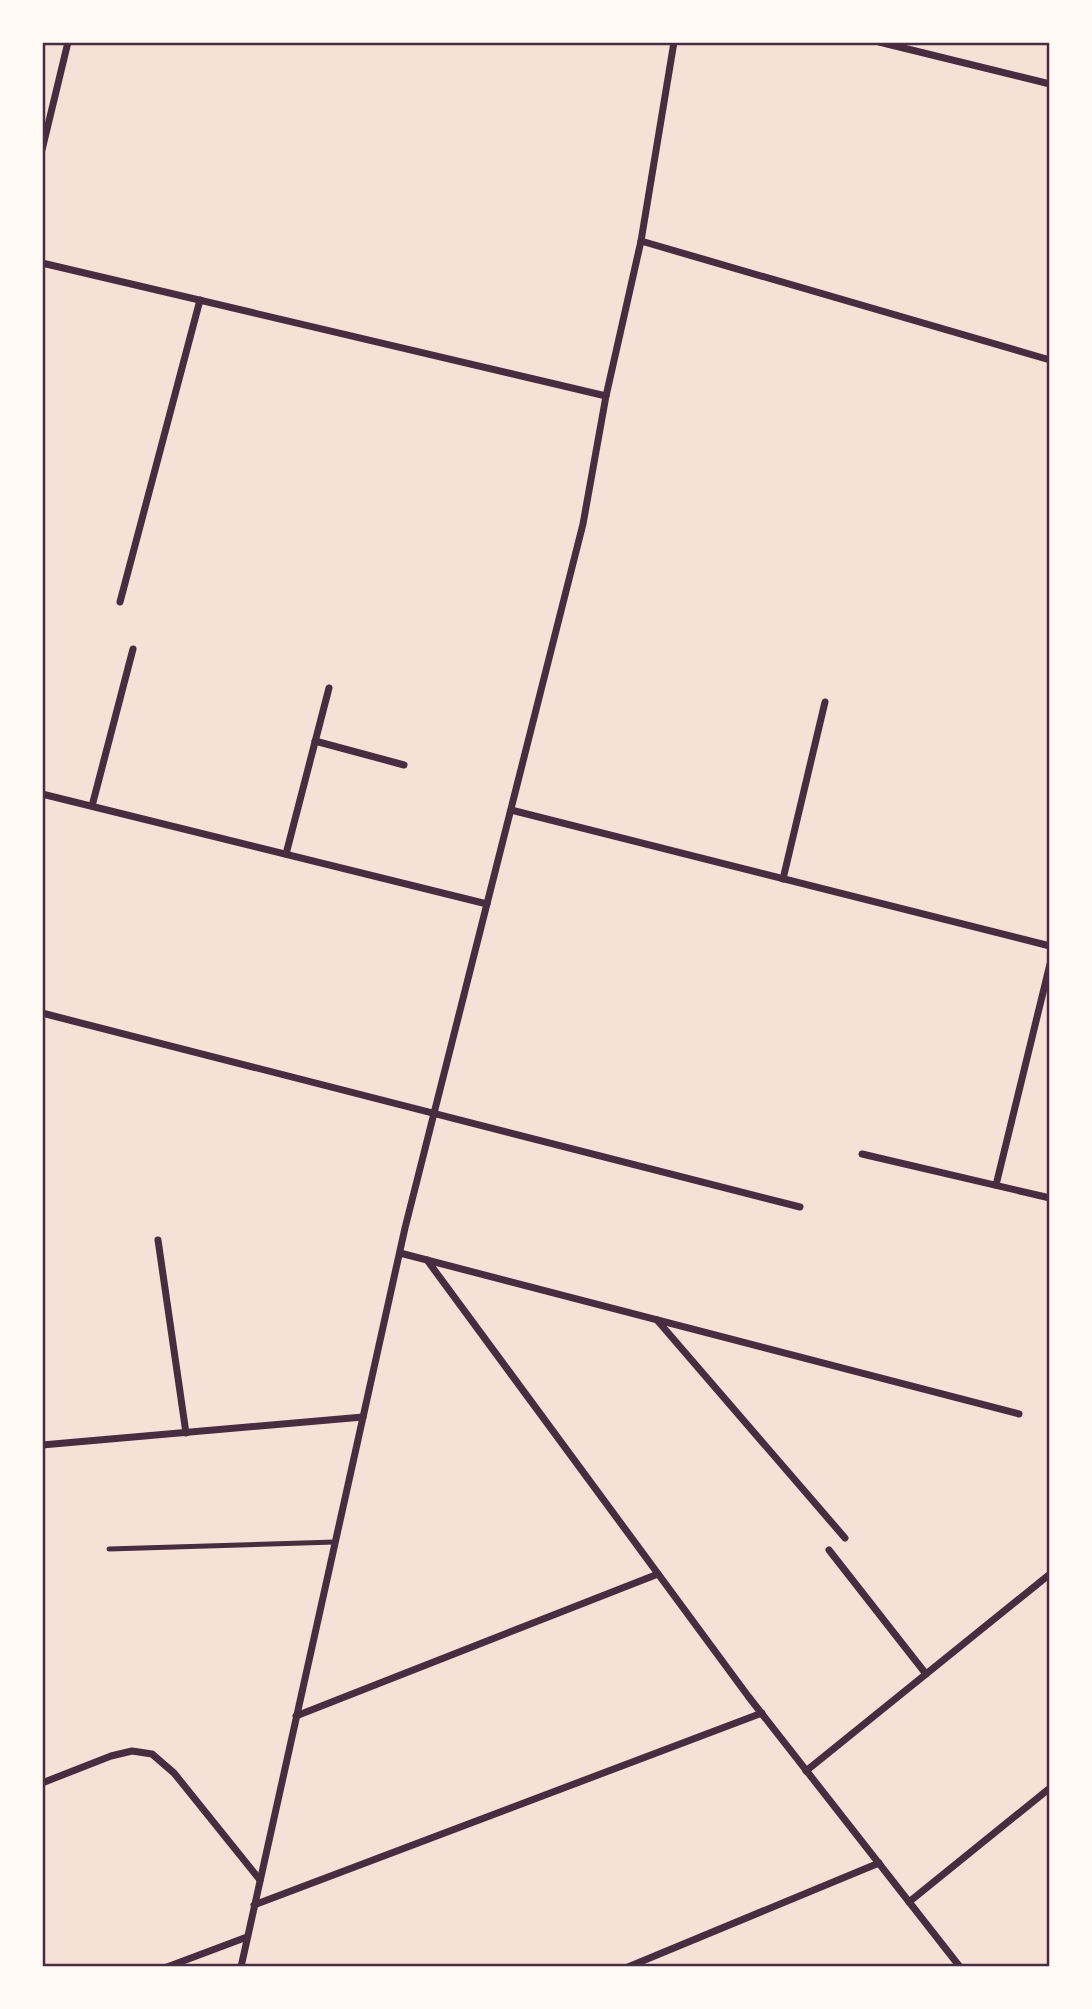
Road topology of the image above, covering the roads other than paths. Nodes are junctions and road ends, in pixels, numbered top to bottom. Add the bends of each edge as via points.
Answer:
1 (68, 42) edge
2 (674, 42) edge
3 (879, 42) edge
4 (1050, 84) edge
5 (42, 150) edge
6 (641, 241) junction
7 (42, 263) edge
8 (200, 300) junction
9 (1050, 359) edge
10 (606, 396) junction
11 (120, 602) dead end
12 (133, 649) dead end
13 (329, 688) dead end
14 (825, 702) dead end
15 (315, 741) junction
16 (404, 765) dead end
17 (42, 794) edge
18 (92, 806) junction
19 (511, 810) junction
20 (286, 854) junction
21 (783, 879) junction
22 (488, 904) junction
23 (1050, 946) edge
24 (1050, 964) edge
25 (42, 1013) edge
26 (435, 1112) junction
27 (862, 1154) dead end
28 (996, 1185) junction
29 (1050, 1198) edge
30 (800, 1207) dead end
31 (158, 1240) dead end
32 (400, 1253) junction
33 (427, 1260) junction
34 (657, 1320) junction
35 (1018, 1414) dead end
36 (363, 1417) junction
37 (186, 1433) junction
38 (42, 1445) edge
39 (845, 1538) dead end
40 (335, 1542) junction
41 (109, 1549) dead end
42 (829, 1550) dead end
43 (658, 1574) junction
44 (1050, 1574) edge
45 (926, 1674) junction
46 (762, 1713) junction
47 (296, 1716) junction
48 (806, 1771) junction
49 (42, 1783) edge
50 (1050, 1788) edge
51 (879, 1863) junction
52 (260, 1880) junction
53 (909, 1902) junction
54 (254, 1905) junction
55 (247, 1937) junction
56 (167, 1967) edge
57 (241, 1967) edge
58 (628, 1967) edge
59 (960, 1967) edge

1 - 5 street
2 - 6 street
3 - 4 street
6 - 9 street
6 - 10 street
7 - 8 street
8 - 10 street
8 - 11 street
10 - 19 street via 583,524
12 - 18 street
13 - 15 street
14 - 21 street
15 - 16 street
15 - 20 street
17 - 18 street
18 - 20 street
19 - 21 street
19 - 22 street
20 - 22 street
21 - 23 street
22 - 26 street
24 - 28 street
25 - 26 street
26 - 30 street
26 - 32 street
27 - 28 street
28 - 29 street
31 - 37 street
32 - 33 street
32 - 36 street
33 - 34 street
33 - 43 street
34 - 35 street
34 - 39 street
36 - 37 street
36 - 40 street
37 - 38 street
40 - 41 lane
40 - 47 street
42 - 45 street
43 - 46 street
43 - 47 street
44 - 45 street
45 - 48 street
46 - 48 street
46 - 54 street
47 - 52 street
48 - 51 street
49 - 52 street via 111,1756 132,1751 152,1754 174,1773
50 - 53 street
51 - 53 street
51 - 58 street
52 - 54 street
53 - 59 street
54 - 55 street
55 - 56 street
55 - 57 street

